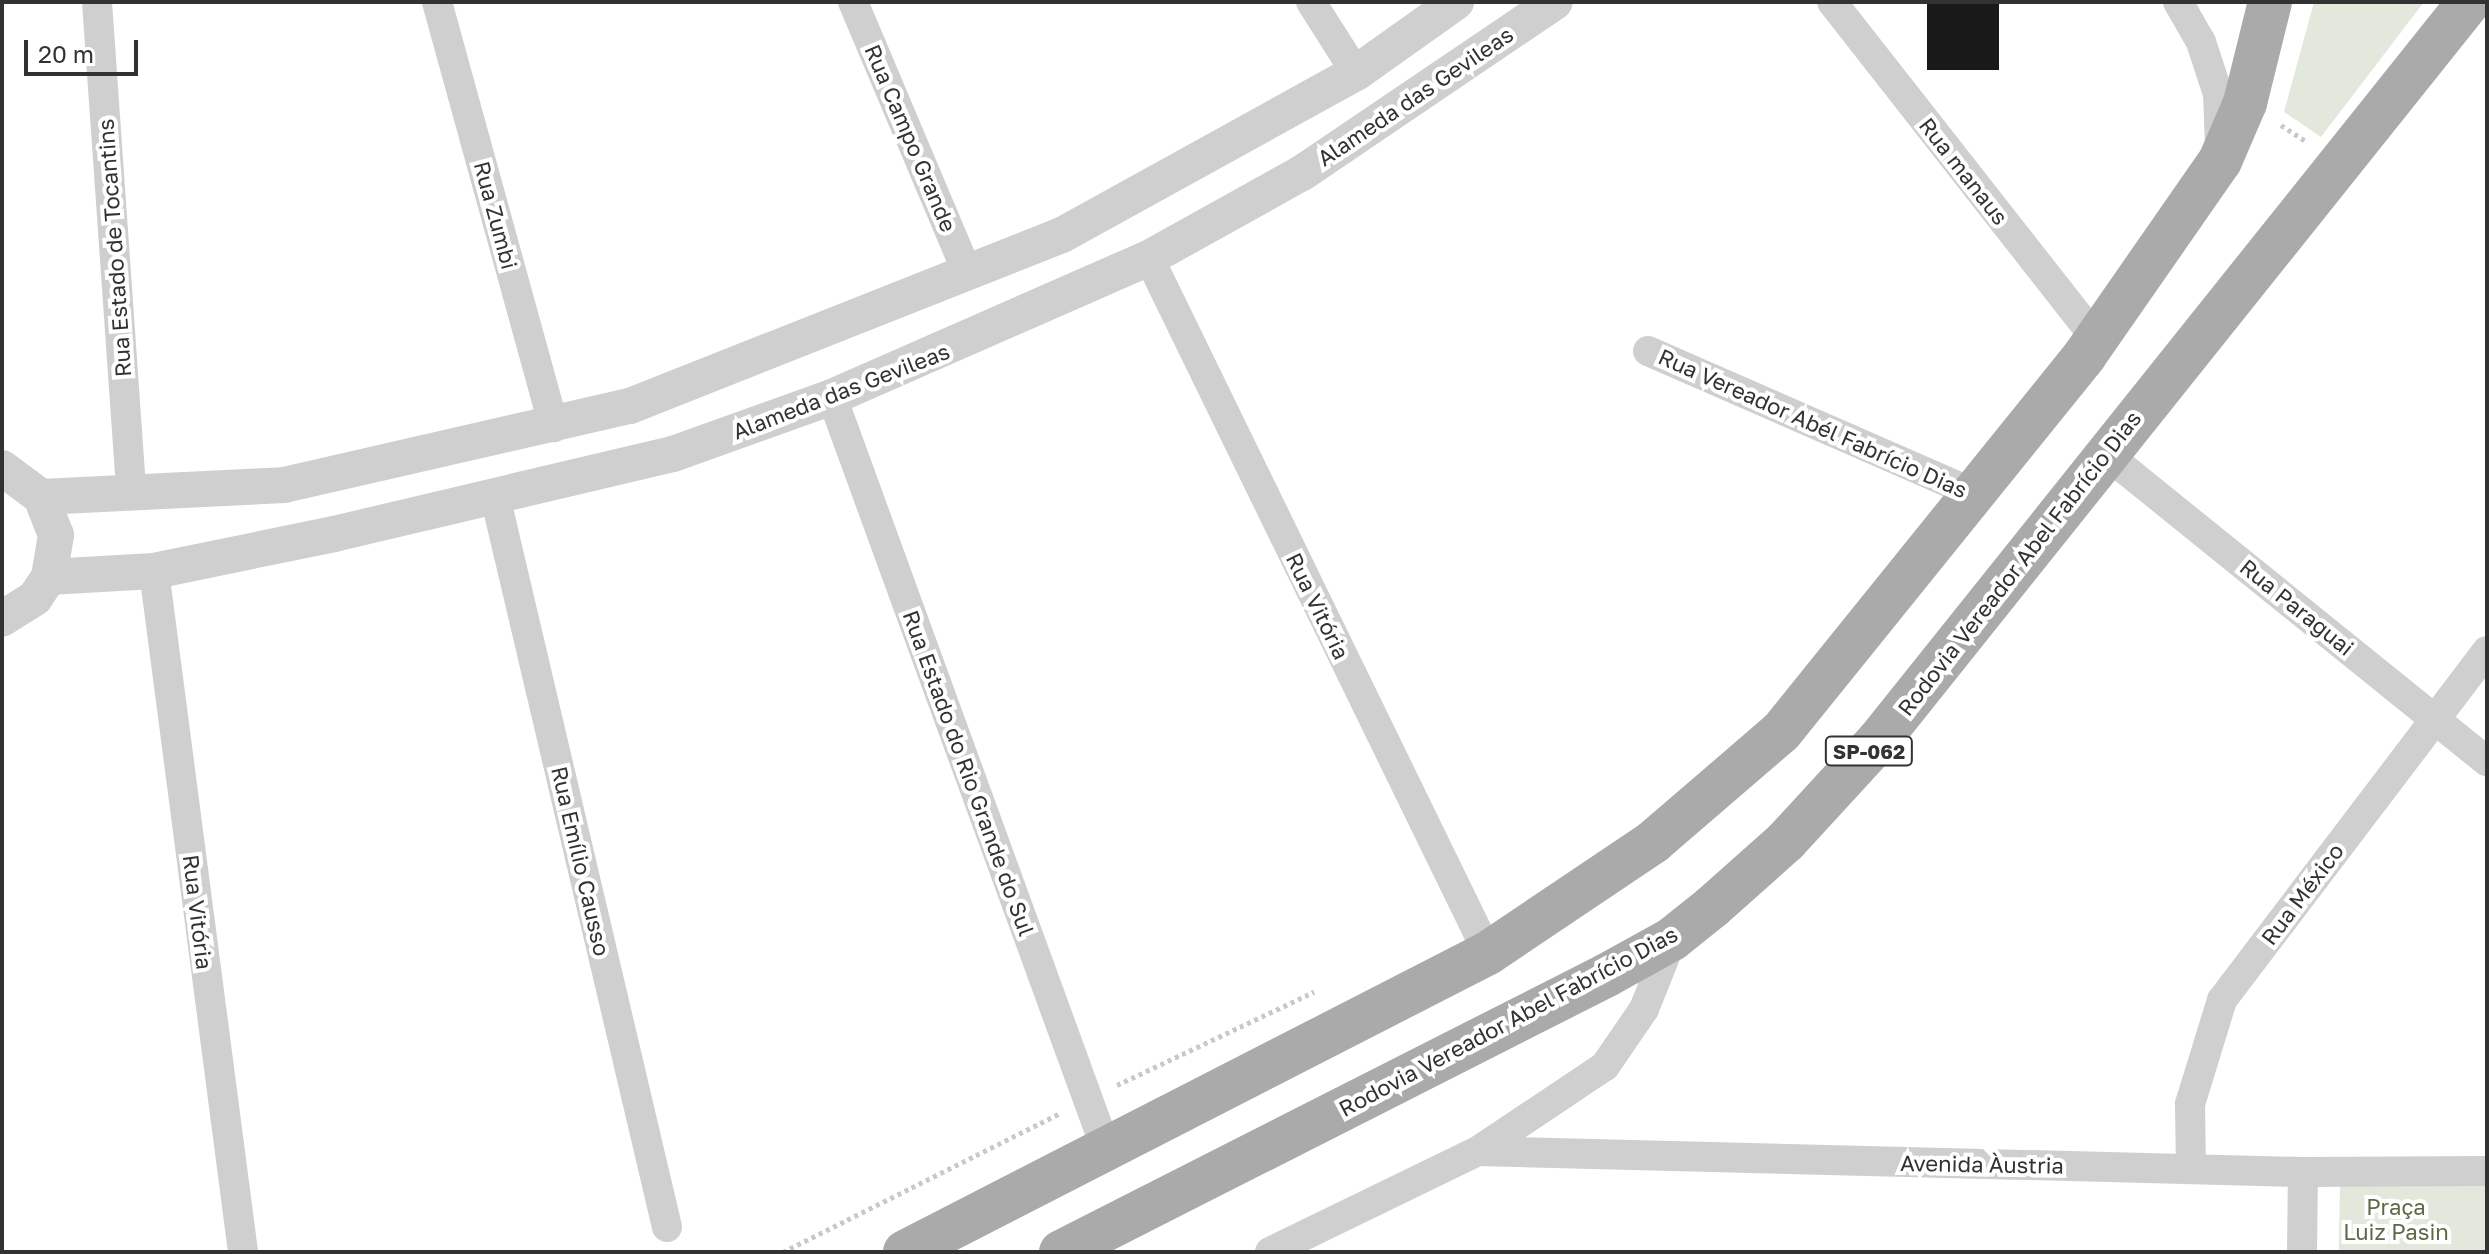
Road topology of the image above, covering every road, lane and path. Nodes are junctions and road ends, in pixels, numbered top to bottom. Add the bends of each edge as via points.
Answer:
1 (97, 2) edge
2 (437, 2) edge
3 (853, 2) edge
4 (1311, 2) edge
5 (1456, 2) edge
6 (1555, 2) edge
7 (1832, 2) edge
8 (2178, 2) edge
9 (2270, 2) edge
10 (2469, 2) edge
11 (1356, 73) junction
12 (2245, 103) junction
13 (2220, 161) junction
14 (2344, 165) junction
15 (1149, 258) junction
16 (968, 274) junction
17 (2097, 340) junction
18 (1648, 351) dead end
19 (832, 397) junction
20 (554, 427) junction
21 (2106, 454) junction
22 (2, 468) edge
23 (131, 494) junction
24 (1977, 495) junction
25 (495, 496) junction
26 (41, 497) junction
27 (154, 571) junction
28 (49, 577) junction
29 (2, 619) edge
30 (2487, 651) edge
31 (2435, 718) junction
32 (2487, 761) edge
33 (1672, 939) junction
34 (1488, 953) junction
35 (1329, 985) dead end
36 (1088, 1099) junction
37 (1106, 1149) junction
38 (1478, 1151) junction
39 (2191, 1169) junction
40 (2487, 1171) edge
41 (2303, 1172) junction
42 (667, 1227) dead end
43 (243, 1252) edge
44 (783, 1252) edge
45 (905, 1252) edge
46 (1061, 1252) edge
47 (1270, 1252) edge
48 (2302, 1252) edge

1 - 23 street, Rua Estado de Tocantins
2 - 20 street, Rua Zumbi
3 - 16 street, Rua Campo Grande
4 - 11 street
5 - 11 street
6 - 15 street, Alameda das Gevileas via 1302,173
7 - 17 street, Rua manaus
8 - 13 street via 2201,42 2218,94
9 - 12 main road
10 - 14 main road, Rodovia Vereador Abel Fabrício Dias / SP-062
11 - 16 street via 1140,195
12 - 13 main road
12 - 14 path
13 - 17 main road
14 - 21 main road, Rodovia Vereador Abel Fabrício Dias / SP-062
15 - 19 street, Alameda das Gevileas
15 - 34 street, Rua Vitória
16 - 20 street via 630,406
17 - 24 main road
18 - 24 street, Rua Vereador Abél Fabrício Dias
19 - 25 street, Alameda das Gevileas via 673,454
19 - 36 street, Rua Estado do Rio Grande do Sul
20 - 23 street via 284,485
21 - 31 street, Rua Paraguai
21 - 33 main road, Rodovia Vereador Abel Fabrício Dias / SP-062 via 1879,740 1786,841
22 - 26 street
23 - 26 street
24 - 34 main road via 1781,732 1653,842
25 - 27 street, Alameda das Gevileas
25 - 42 street, Rua Emílio Causso
26 - 28 street via 56,535
27 - 28 street, Alameda das Gevileas
27 - 43 street, Rua Vitória
28 - 29 street via 35,598
30 - 31 street, Rua México
31 - 32 street, Rua Paraguai
31 - 39 street, Rua México via 2222,1000 2190,1104
33 - 38 street via 1644,1009 1605,1066
33 - 46 main road, Rodovia Vereador Abel Fabrício Dias / SP-062
34 - 37 main road
35 - 36 path
36 - 37 street, Rua Estado do Rio Grande do Sul
36 - 44 path
37 - 45 main road
38 - 39 street, Avenida Àustria
38 - 47 street
39 - 41 street, Avenida Àustria
40 - 41 street, Avenida Àustria
41 - 48 street

